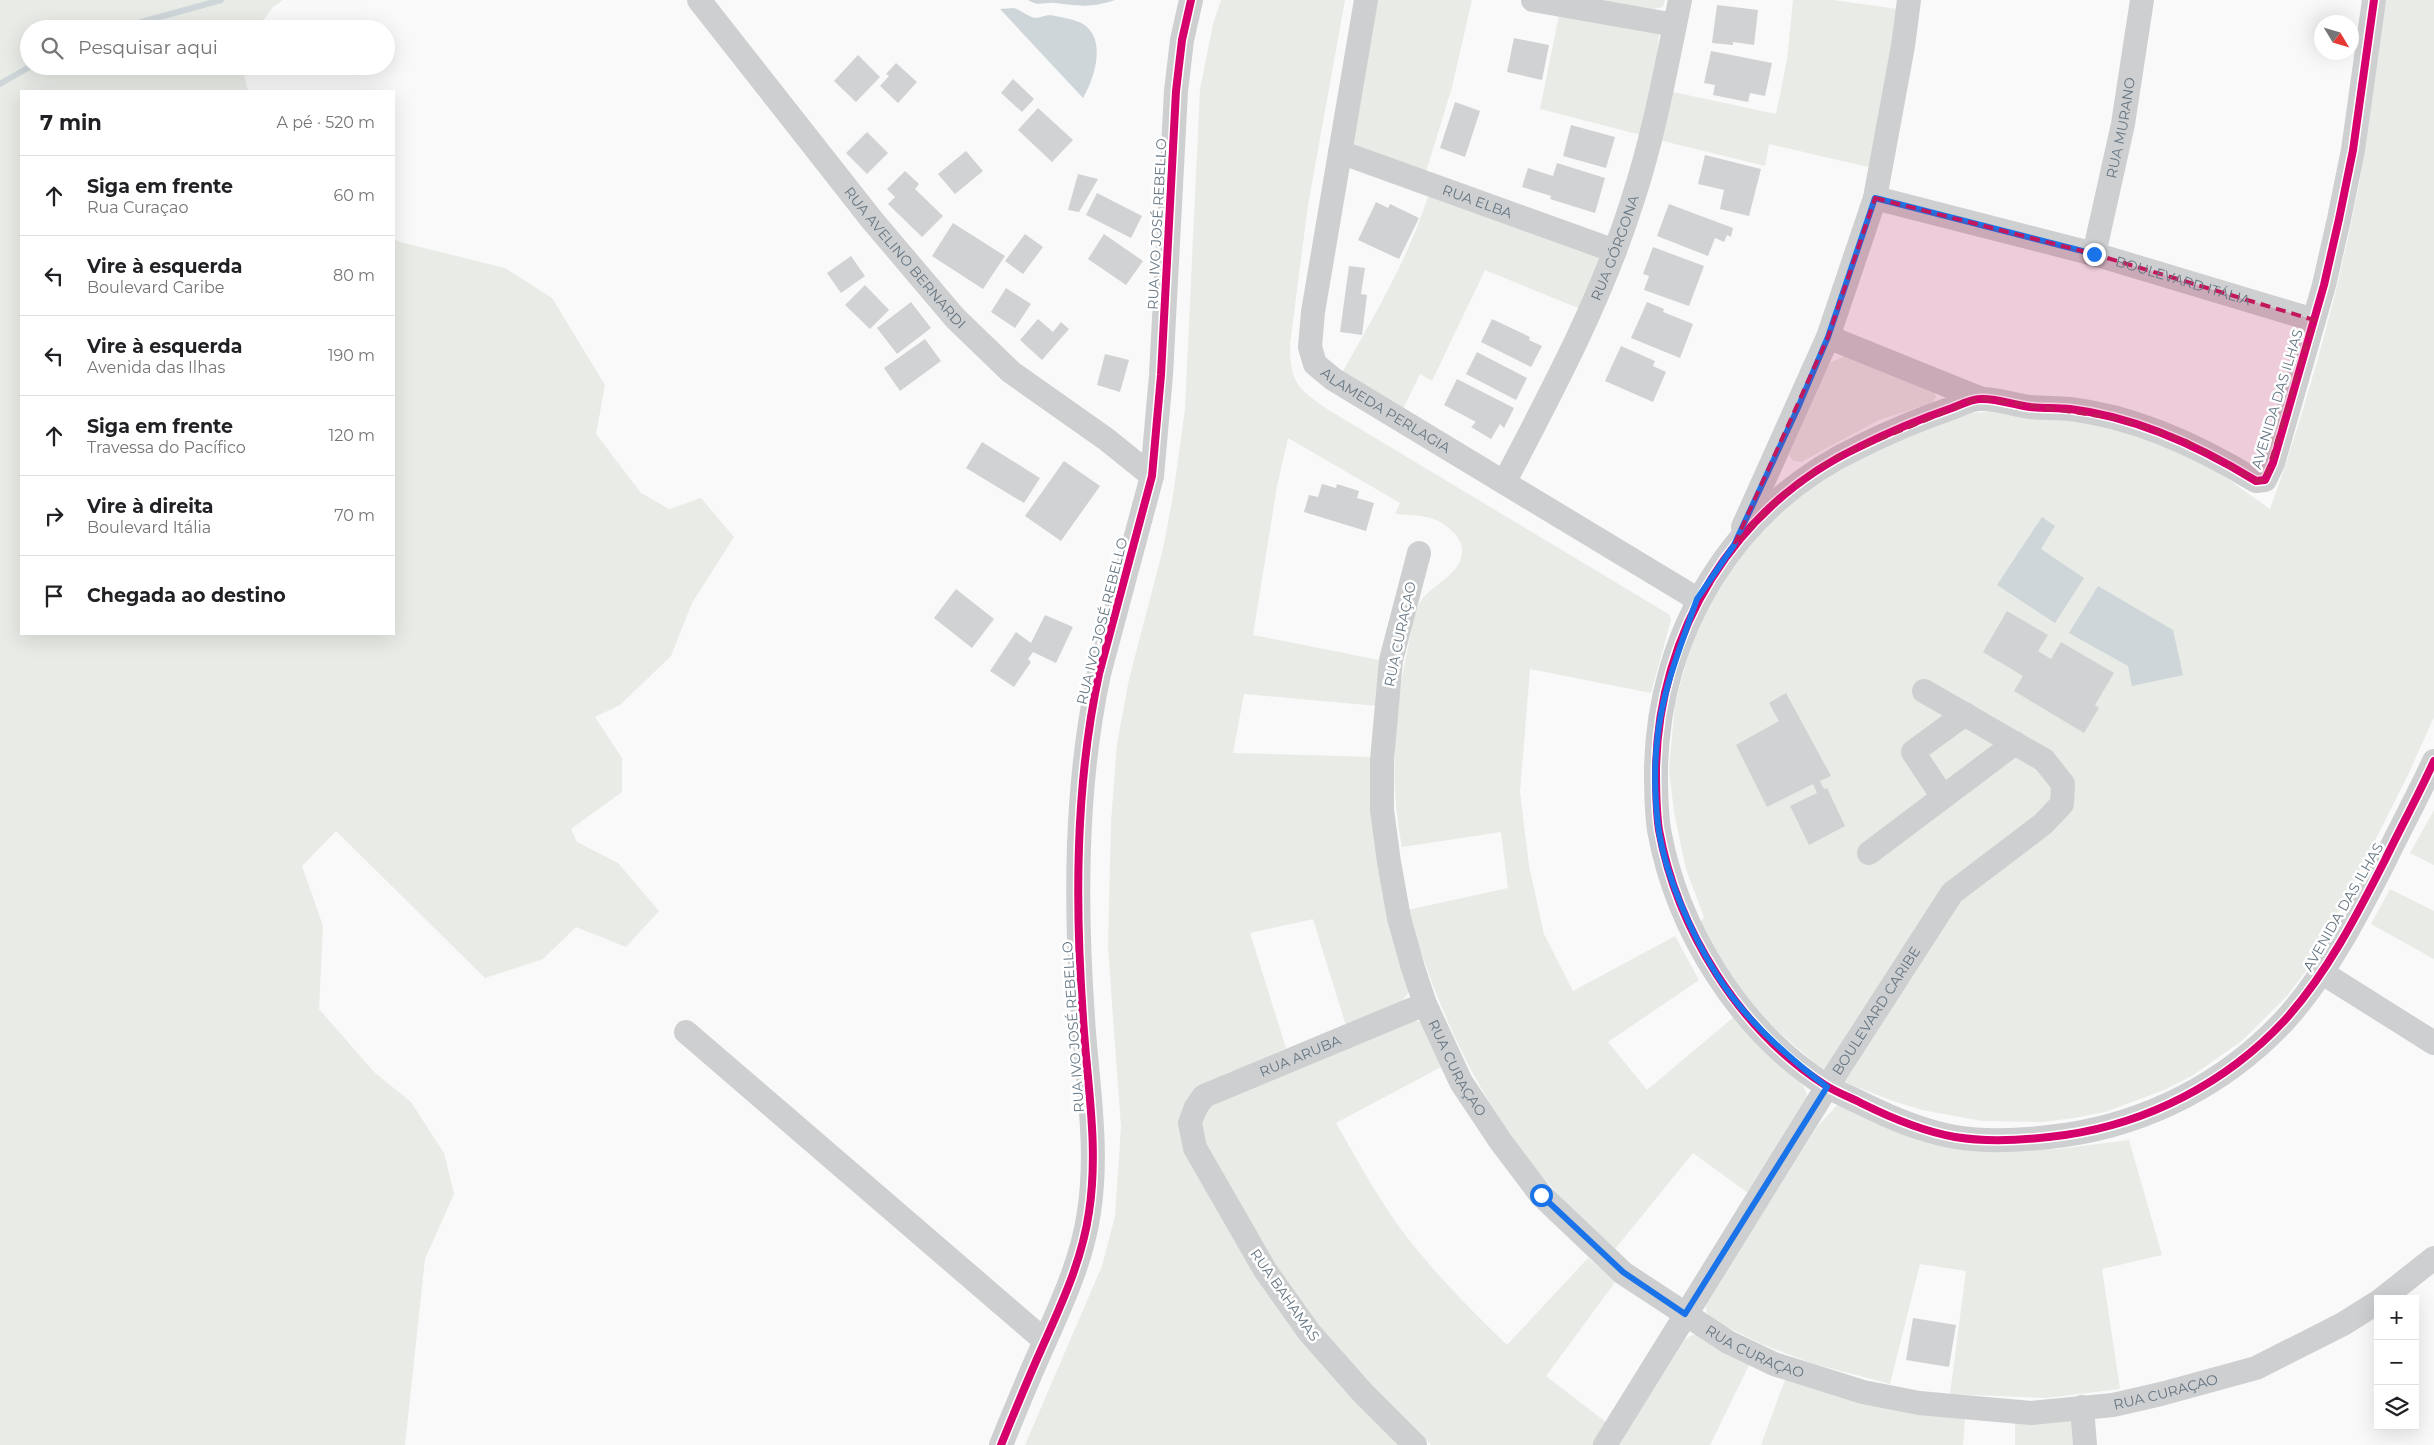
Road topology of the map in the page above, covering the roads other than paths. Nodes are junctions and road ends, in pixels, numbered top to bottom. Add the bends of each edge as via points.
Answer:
1 (698, 0) edge
2 (1191, 0) edge
3 (1366, 0) edge
4 (1532, 0) edge
5 (1680, 0) edge
6 (1909, 0) edge
7 (2142, 0) edge
8 (2374, 0) edge
9 (1675, 25) junction
10 (1340, 152) junction
11 (1875, 198) junction
12 (1615, 251) junction
13 (2094, 254) junction
14 (2314, 320) junction
15 (1828, 337) junction
16 (1979, 398) junction
17 (1152, 476) junction
18 (1505, 481) junction
19 (1734, 545) junction
20 (1419, 553) dead end
21 (1697, 599) junction
22 (1924, 690) dead end
23 (1965, 714) junction
24 (2015, 743) junction
25 (2434, 761) edge
26 (2427, 794) edge
27 (1943, 797) junction
28 (1869, 853) dead end
29 (2320, 972) junction
30 (1425, 1004) junction
31 (686, 1032) dead end
32 (2434, 1043) edge
33 (1827, 1087) junction
34 (1190, 1123) joint
35 (2434, 1258) edge
36 (2387, 1295) edge
37 (2374, 1304) edge
38 (1685, 1314) junction
39 (1045, 1341) junction
40 (2082, 1407) junction
41 (1001, 1445) edge
42 (1416, 1445) edge
43 (1605, 1445) edge
44 (2085, 1445) edge

1 - 17 street, RUA AVELINO BERNARDI via 872,220 956,318 1011,372
2 - 17 street, RUA IVO JOSÉ REBELLO via 1176,91 1161,376
3 - 10 street, ALAMEDA PERLAGIA
4 - 9 street
5 - 9 street, RUA GÓRGONA
6 - 11 street
7 - 13 street, RUA MURANO via 2123,124
8 - 14 street, AVENIDA DAS ILHAS via 2353,150
9 - 12 street, RUA GÓRGONA via 1648,150
10 - 12 street, RUA ELBA
10 - 18 street, ALAMEDA PERLAGIA via 1313,312 1310,347 1314,364 1333,379
11 - 13 street, BOULEVARD ITÁLIA
11 - 15 street
12 - 18 street, RUA GÓRGONA via 1569,358
13 - 14 street, BOULEVARD ITÁLIA
14 - 16 street, AVENIDA DAS ILHAS via 2273,463 2265,480 2256,481 2186,442 2120,419 2072,409 2030,407
15 - 16 street
15 - 19 street
16 - 19 street, AVENIDA DAS ILHAS via 1832,459 1780,498
17 - 39 street, RUA IVO JOSÉ REBELLO via 1099,674 1088,738 1078,910 1093,1176 1081,1250
18 - 21 street, ALAMEDA PERLAGIA
19 - 21 street, AVENIDA DAS ILHAS
20 - 30 street, RUA CURAÇAO via 1391,660 1385,712 1382,810 1399,918
21 - 33 street, AVENIDA DAS ILHAS via 1666,687 1657,742 1658,826 1668,864 1688,922 1737,1003 1785,1054
22 - 23 street
23 - 24 street
23 - 27 street via 1913,752
24 - 27 street
24 - 33 street, BOULEVARD CARIBE via 2044,760 2063,784 2062,804 2043,824 1952,893
25 - 26 street, AVENIDA DAS ILHAS
26 - 29 street, AVENIDA DAS ILHAS
27 - 28 street
29 - 32 street
29 - 33 street, AVENIDA DAS ILHAS via 2287,1018 2239,1061 2195,1091 2148,1115 2079,1133 2027,1140 1955,1137 1883,1115
30 - 34 street, RUA ARUBA via 1204,1096
30 - 38 street, RUA CURAÇAO via 1461,1082 1541,1195 1623,1272
31 - 39 street
33 - 38 street, BOULEVARD CARIBE
34 - 42 street, RUA BAHAMAS via 1196,1148 1265,1270 1309,1332 1362,1392
35 - 36 street
37 - 40 street, RUA CURAÇAO via 2256,1368 2114,1405
38 - 40 street, RUA CURAÇAO via 1728,1342 1774,1364 1863,1392 1919,1403 2031,1413
38 - 43 street, BOULEVARD CARIBE
39 - 41 street, RUA IVO JOSÉ REBELLO
40 - 44 street

